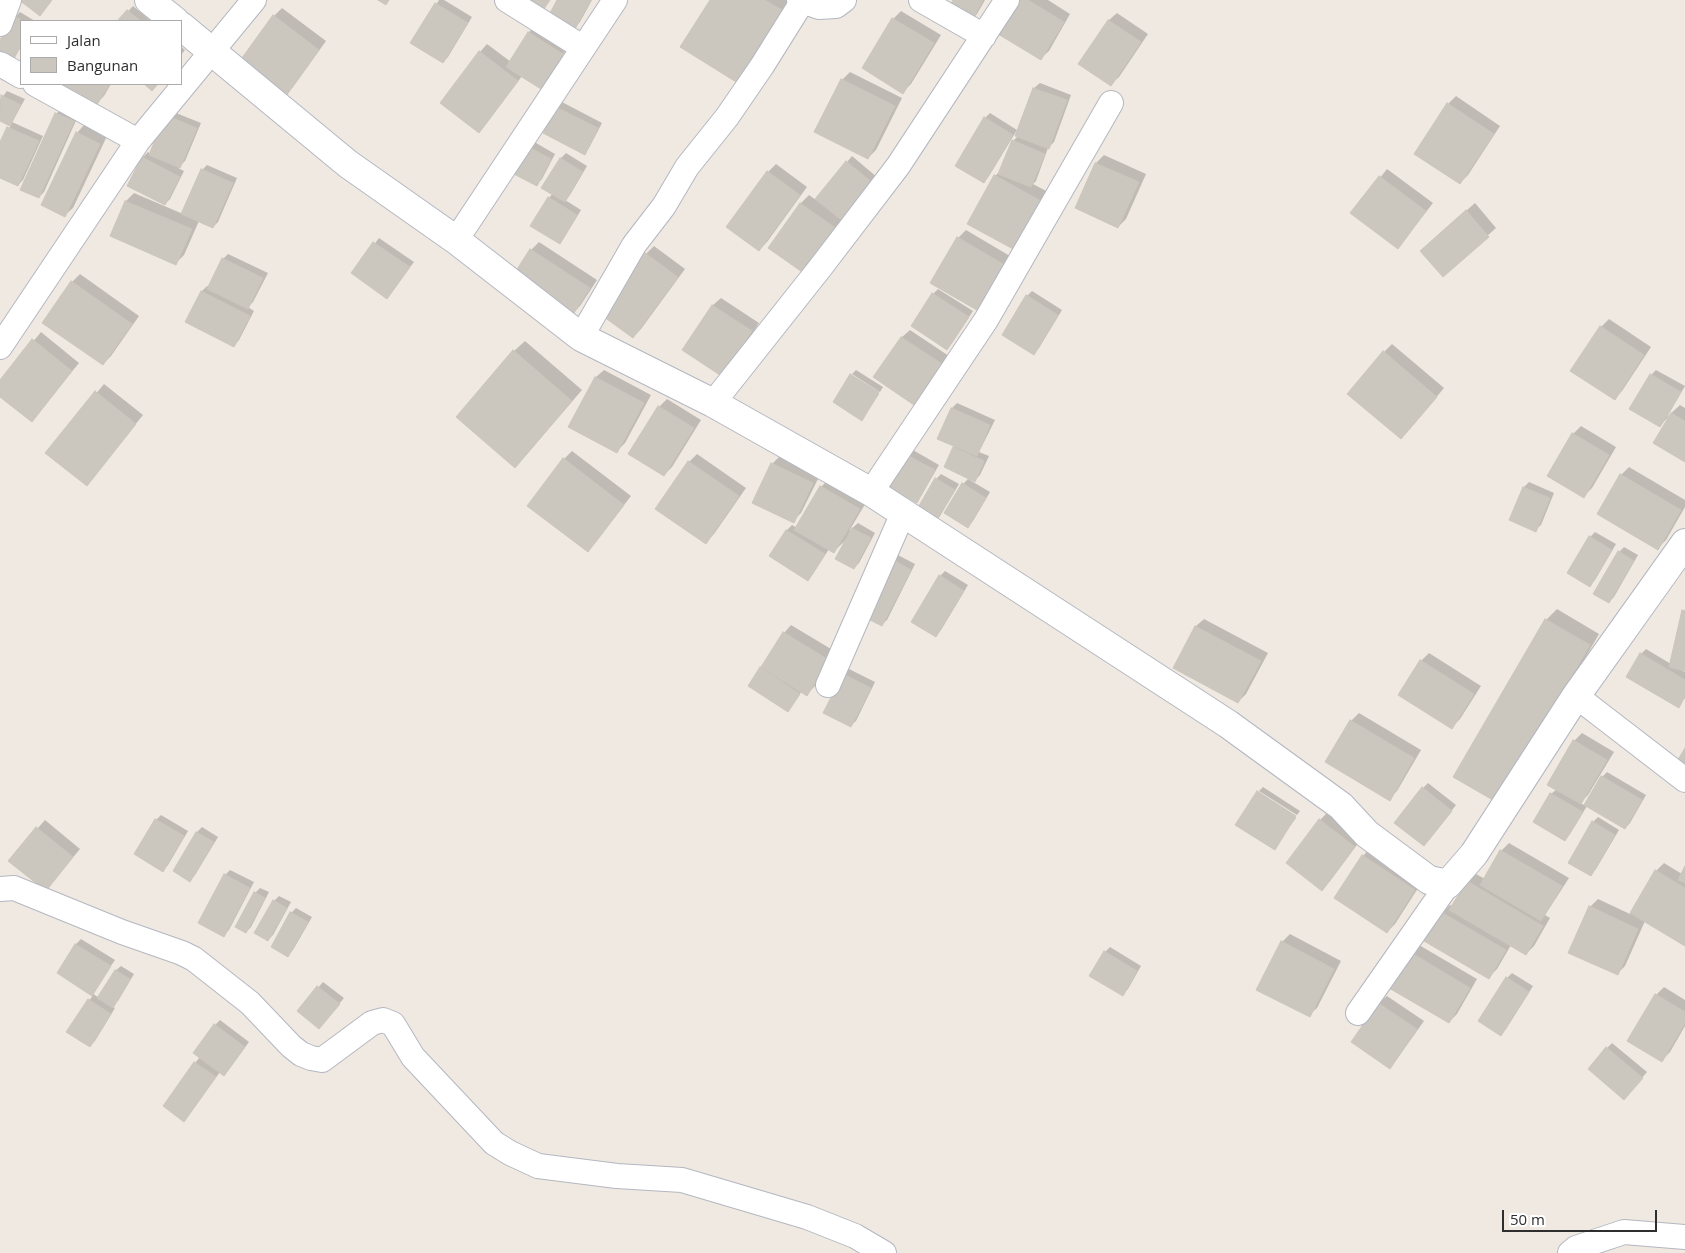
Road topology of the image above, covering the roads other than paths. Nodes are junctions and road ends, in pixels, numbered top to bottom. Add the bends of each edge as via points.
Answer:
1 (9, 0) edge
2 (149, 0) edge
3 (254, 0) edge
4 (507, 0) edge
5 (614, 0) edge
6 (844, 0) edge
7 (921, 0) edge
8 (1007, 0) edge
9 (800, 1) edge
10 (174, 20) edge
11 (0, 24) edge
12 (182, 27) edge
13 (984, 36) junction
14 (582, 47) junction
15 (212, 50) junction
16 (0, 64) edge
17 (20, 75) edge
18 (37, 85) edge
19 (1111, 103) dead end
20 (138, 141) junction
21 (456, 240) junction
22 (581, 336) junction
23 (0, 347) edge
24 (713, 403) junction
25 (871, 492) junction
26 (903, 513) junction
27 (1685, 543) edge
28 (828, 685) dead end
29 (1576, 696) junction
30 (1685, 780) edge
31 (1448, 884) junction
32 (0, 889) edge
33 (1358, 1013) dead end
34 (1685, 1237) edge
35 (884, 1253) edge
36 (1570, 1253) edge

1 - 11 street
2 - 10 street
3 - 15 street
4 - 14 street
5 - 14 street
6 - 9 street via 836,6 819,7
7 - 13 street
8 - 13 street
9 - 22 street via 762,66 634,245
12 - 15 street
13 - 24 street via 898,166
14 - 21 street
15 - 20 street
15 - 21 street via 348,164
16 - 17 street
18 - 20 street
19 - 25 street via 986,320
20 - 23 street
21 - 22 street
22 - 24 street
24 - 25 street
25 - 26 street
26 - 28 street
26 - 31 street via 1228,724 1341,806 1367,834 1429,880
27 - 29 street
29 - 30 street
29 - 31 street via 1474,854
31 - 33 street
32 - 35 street via 14,888 194,959 250,1003 290,1046 311,1058 322,1060 372,1023 383,1020 393,1024 413,1057 494,1143 538,1166 682,1180 807,1217 855,1236
34 - 36 street via 1624,1232

